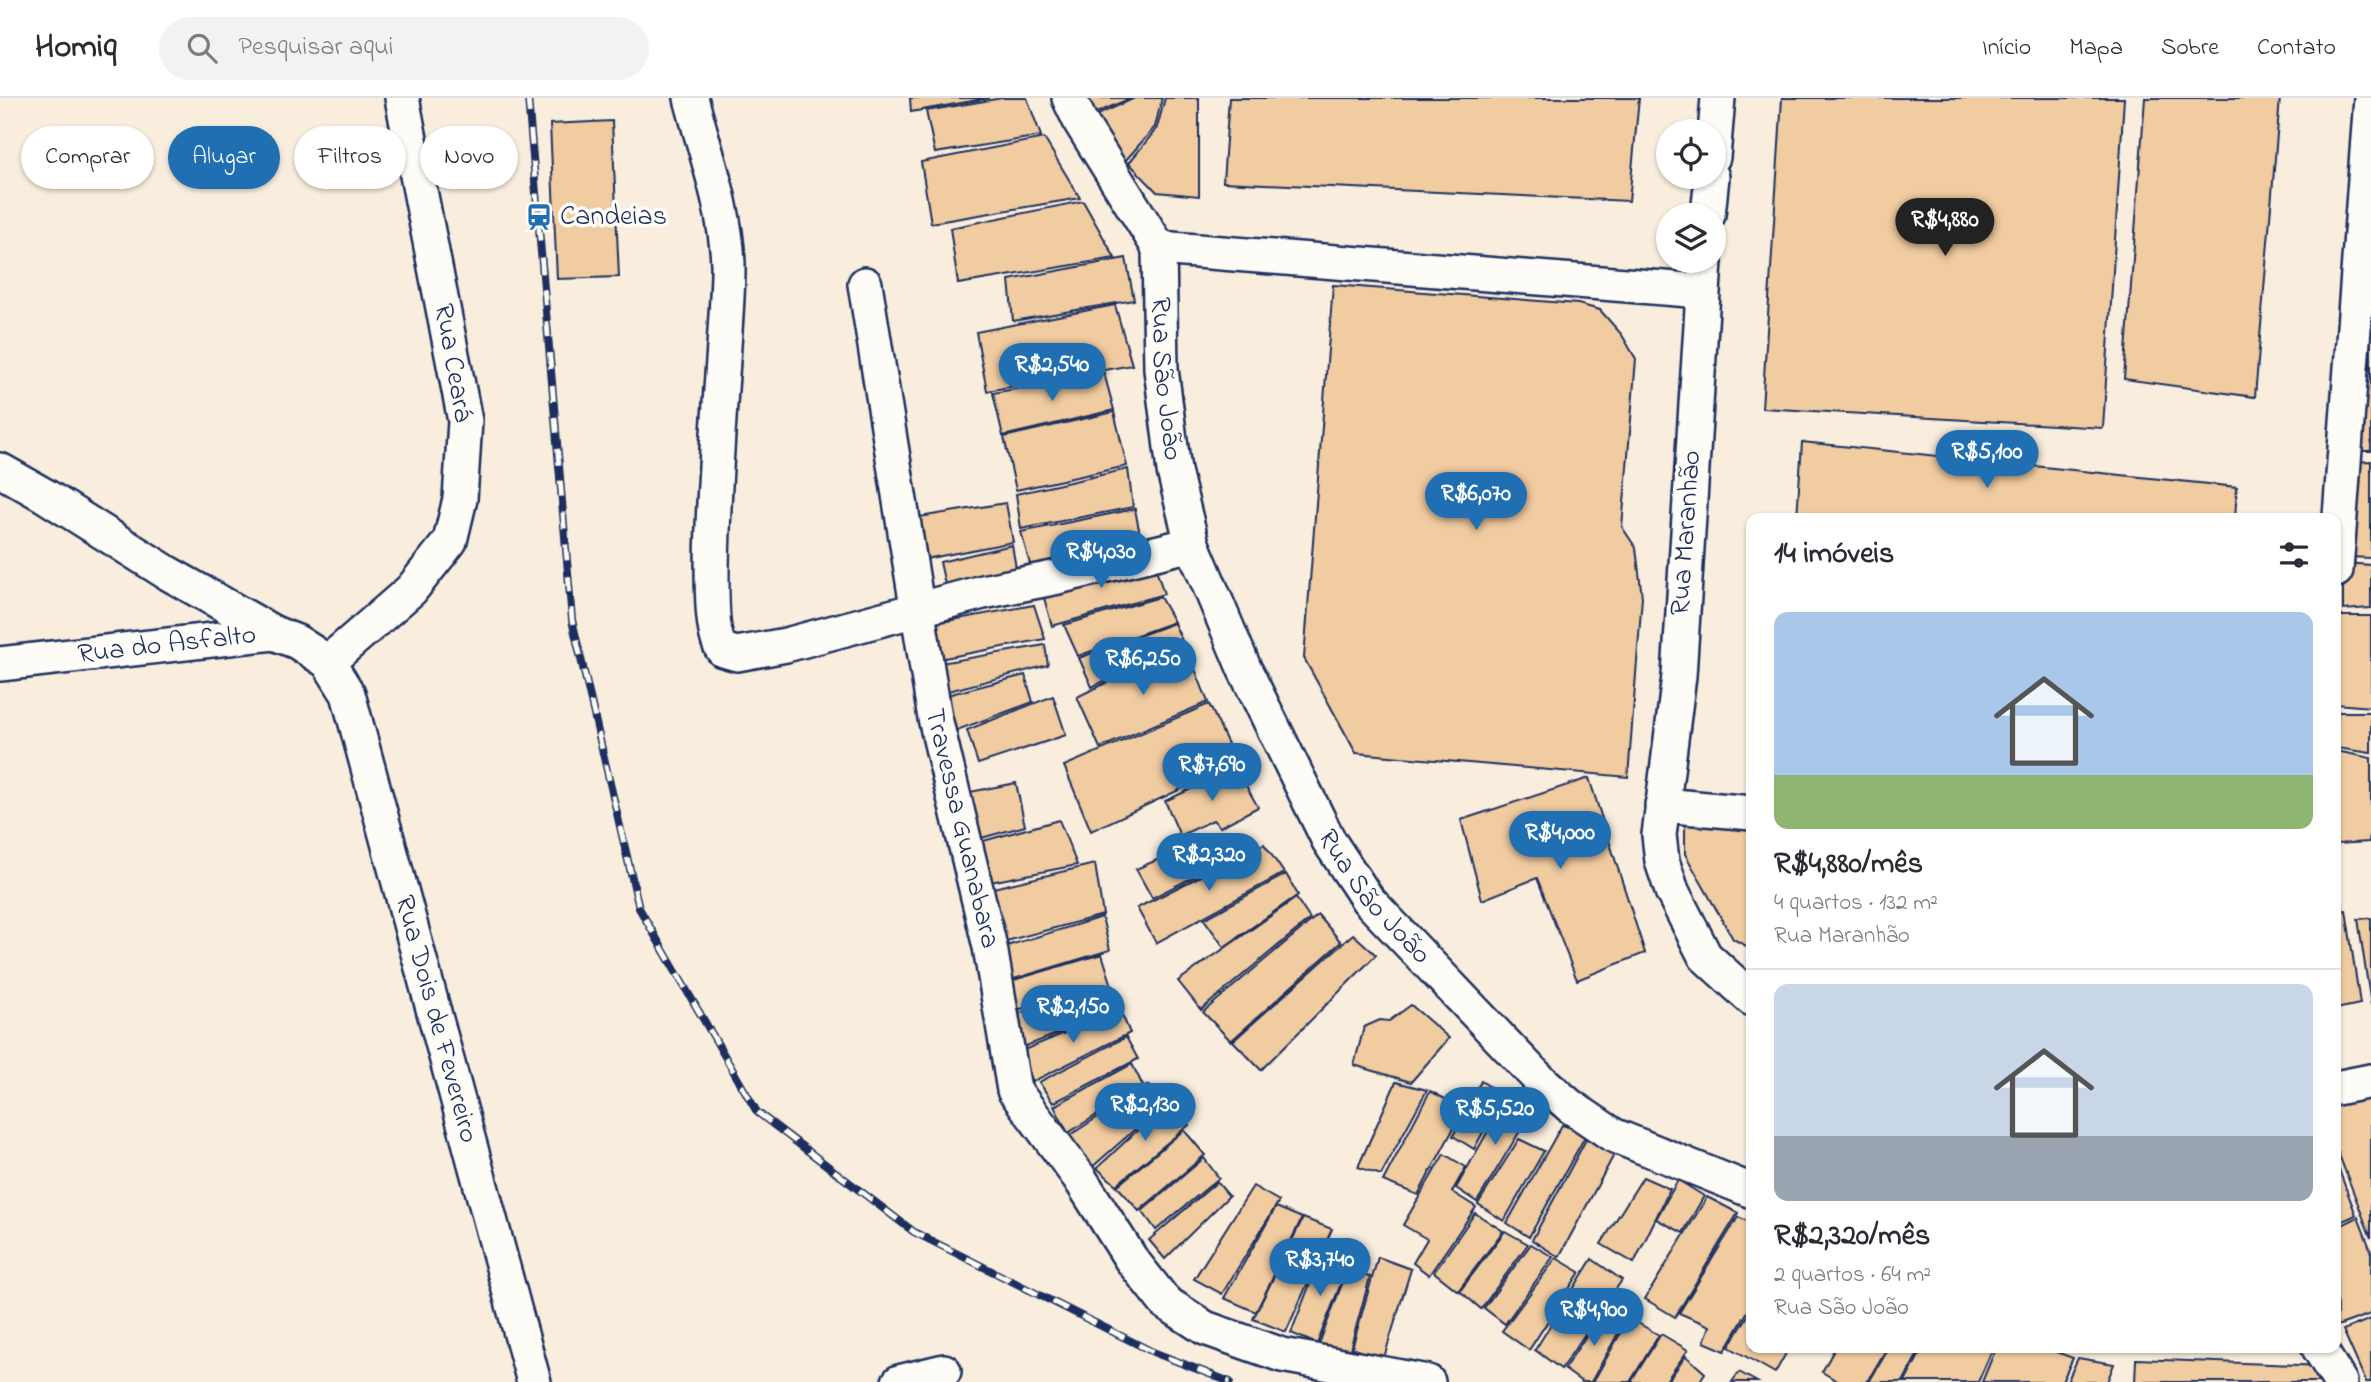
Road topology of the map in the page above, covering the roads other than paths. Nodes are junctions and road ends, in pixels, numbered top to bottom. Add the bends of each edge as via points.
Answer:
1 (402, 98) edge
2 (691, 98) edge
3 (1069, 98) edge
4 (1718, 98) edge
5 (2371, 98) edge
6 (1716, 119) edge
7 (1159, 248) junction
8 (1703, 276) edge
9 (865, 284) dead end
10 (0, 470) edge
11 (2340, 513) edge
12 (1192, 544) junction
13 (916, 609) junction
14 (274, 633) junction
15 (328, 662) junction
16 (0, 664) edge
17 (1662, 805) junction
18 (1746, 812) edge
19 (1746, 994) edge
20 (2371, 1081) edge
21 (2341, 1087) edge
22 (1746, 1189) edge
23 (2322, 1353) edge
24 (944, 1371) dead end
25 (534, 1382) edge
26 (899, 1382) edge
27 (1428, 1382) edge
28 (2340, 1382) edge

1 - 15 street, Rua Ceará via 465,421 460,499 450,541 411,590
2 - 13 street via 725,227 728,286 713,558 717,641 723,650 737,654
3 - 7 street
4 - 6 street
5 - 11 street
7 - 8 street
7 - 12 street, Rua São João via 1161,369 1174,471
8 - 17 street, Rua Maranhão via 1679,676
9 - 13 street, Travessa Guanabara
10 - 14 street
12 - 13 street
12 - 22 street, Rua São João via 1281,746 1328,841 1368,900 1570,1106 1613,1135
13 - 27 street, Travessa Guanabara via 934,718 990,947 1014,1090 1165,1302 1205,1328 1282,1355
14 - 15 street, Rua do Asfalto
14 - 16 street, Rua do Asfalto
15 - 25 street, Rua Dois de Fevereiro via 348,694
17 - 18 street
17 - 19 street, Rua Maranhão via 1662,861 1677,901 1705,956
20 - 21 street
23 - 28 street
24 - 26 street

